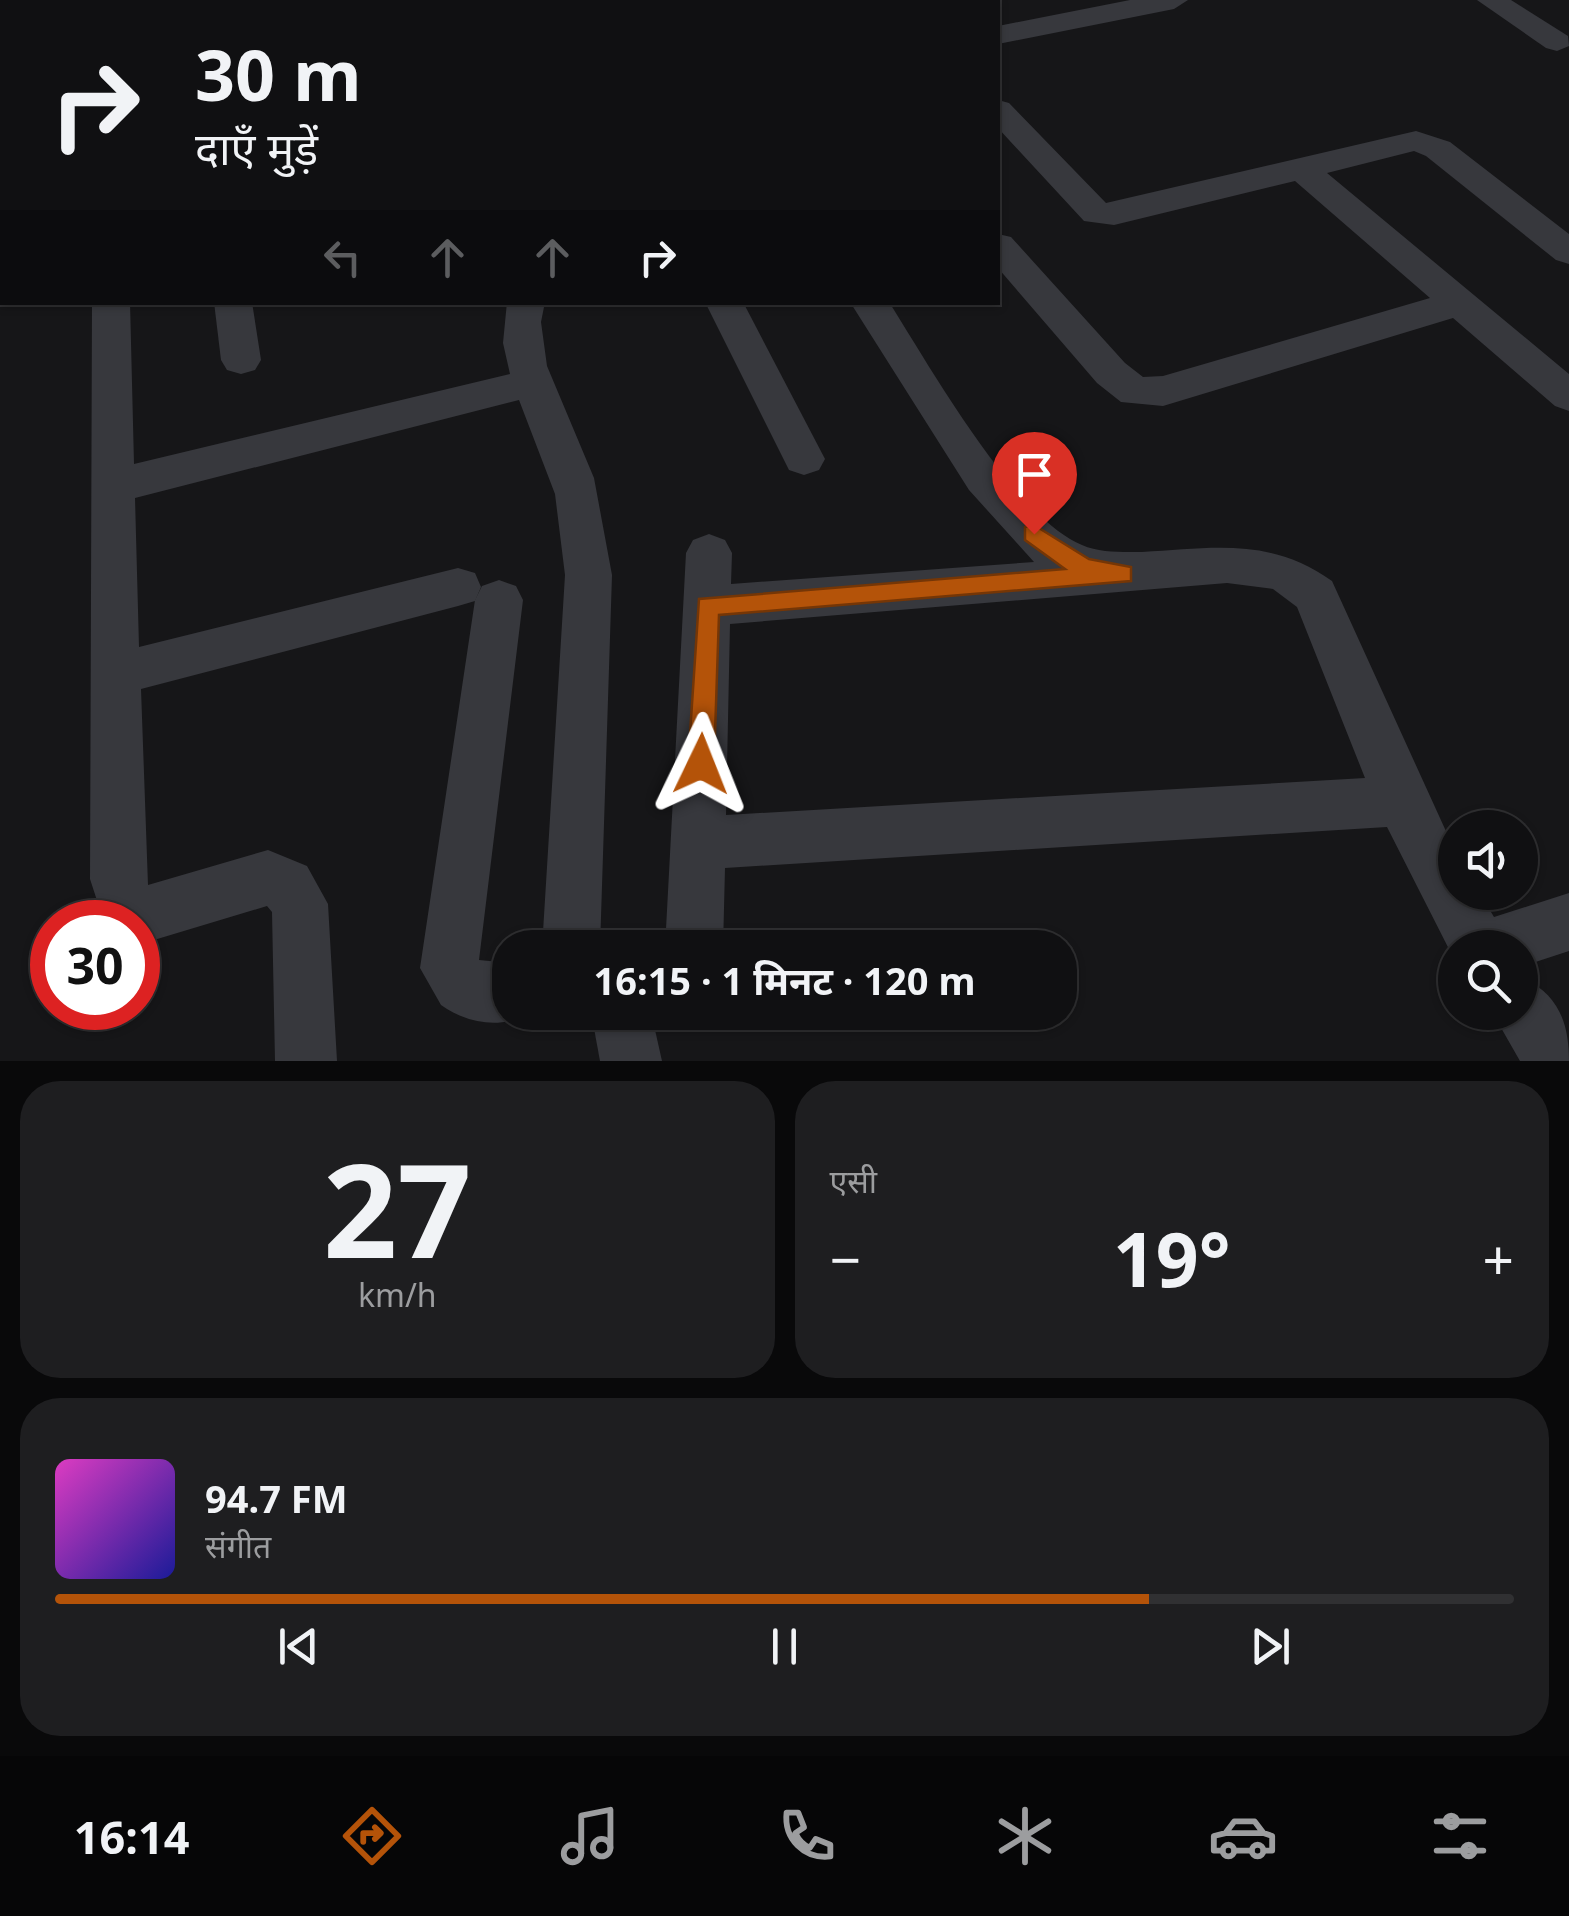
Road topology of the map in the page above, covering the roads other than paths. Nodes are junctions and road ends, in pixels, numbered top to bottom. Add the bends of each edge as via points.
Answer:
1 (1029, 0) edge
2 (1174, 0) edge
3 (1492, 0) edge
4 (1124, 5) edge
5 (1054, 24) junction
6 (1000, 36) edge
7 (1557, 42) dead end
8 (1000, 112) edge
9 (1300, 168) junction
10 (1000, 246) edge
11 (1569, 252) edge
12 (1459, 303) junction
13 (111, 305) edge
14 (233, 305) edge
15 (525, 305) edge
16 (726, 305) edge
17 (871, 305) edge
18 (241, 360) dead end
19 (535, 382) junction
20 (1569, 396) edge
21 (804, 459) dead end
22 (112, 488) junction
23 (709, 553) dead end
24 (1123, 574) junction
25 (708, 606) junction
26 (114, 675) junction
27 (1404, 800) junction
28 (698, 842) junction
29 (1569, 922) edge
30 (572, 930) edge
31 (695, 930) edge
32 (1468, 930) edge
33 (1538, 932) edge
34 (492, 993) edge
35 (624, 1030) edge
36 (1535, 1030) edge
37 (306, 1061) edge
38 (630, 1061) edge
39 (1556, 1061) edge

1 - 5 street
2 - 4 street
3 - 7 street
4 - 5 street
5 - 6 street
8 - 9 street via 1096,213
9 - 11 street via 1426,143
9 - 12 street
10 - 12 street via 1135,392 1163,391
12 - 20 street
13 - 22 street
14 - 18 street
15 - 19 street via 518,332
16 - 21 street
17 - 24 street via 975,464 1034,534 1058,556
19 - 22 street
19 - 30 street via 572,477 589,558
22 - 26 street
23 - 25 street
24 - 25 street
24 - 27 street via 1226,564 1297,575 1316,595
25 - 28 street
26 - 34 street via 479,594 449,968 472,994
26 - 37 street via 118,879 126,906 144,915 268,878 287,886 300,904
27 - 28 street
27 - 32 street
28 - 31 street
29 - 33 street
35 - 38 street
36 - 39 street

